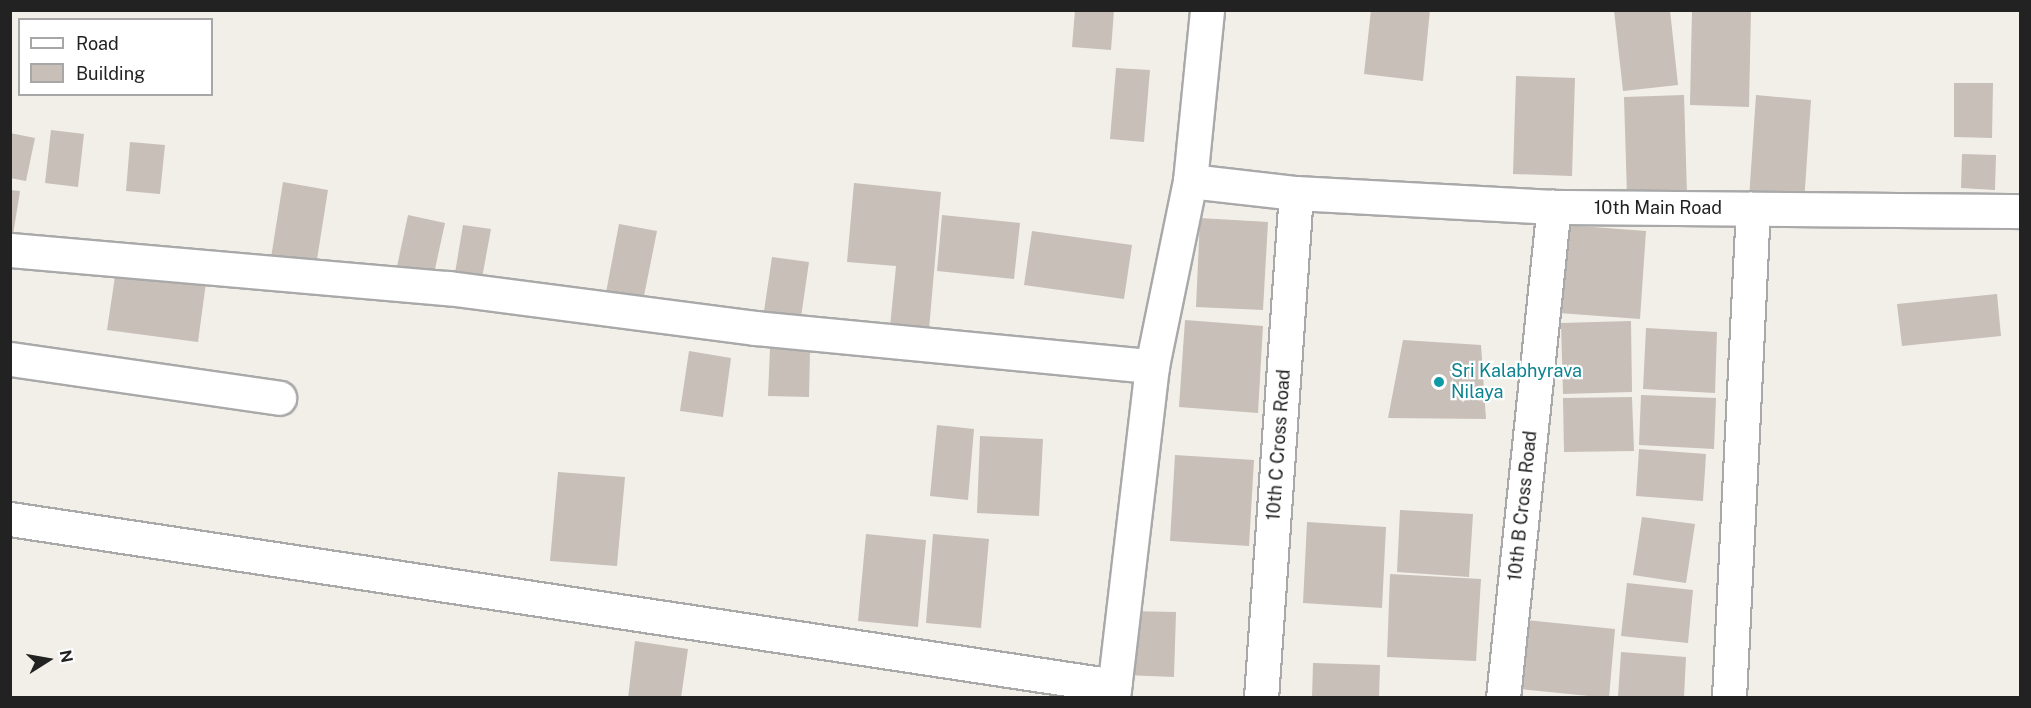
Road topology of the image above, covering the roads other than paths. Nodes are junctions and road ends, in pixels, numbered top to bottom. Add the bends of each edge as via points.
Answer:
1 (1207, 10) edge
2 (1190, 181) junction
3 (1296, 193) junction
4 (1554, 207) junction
5 (1753, 209) junction
6 (2020, 211) edge
7 (10, 250) edge
8 (10, 359) edge
9 (1152, 366) junction
10 (279, 398) dead end
11 (10, 519) edge
12 (1113, 692) edge
13 (1261, 698) edge
14 (1503, 698) edge
15 (1729, 698) edge

1 - 2 street
2 - 3 street, 10th Main Road
2 - 9 street
3 - 4 street, 10th Main Road
3 - 13 street, 10th C Cross Road
4 - 5 street, 10th Main Road
4 - 14 street, 10th B Cross Road
5 - 6 street, 10th Main Road
5 - 15 street
7 - 9 street via 448,288 755,328
8 - 10 street
9 - 12 street
11 - 12 street

